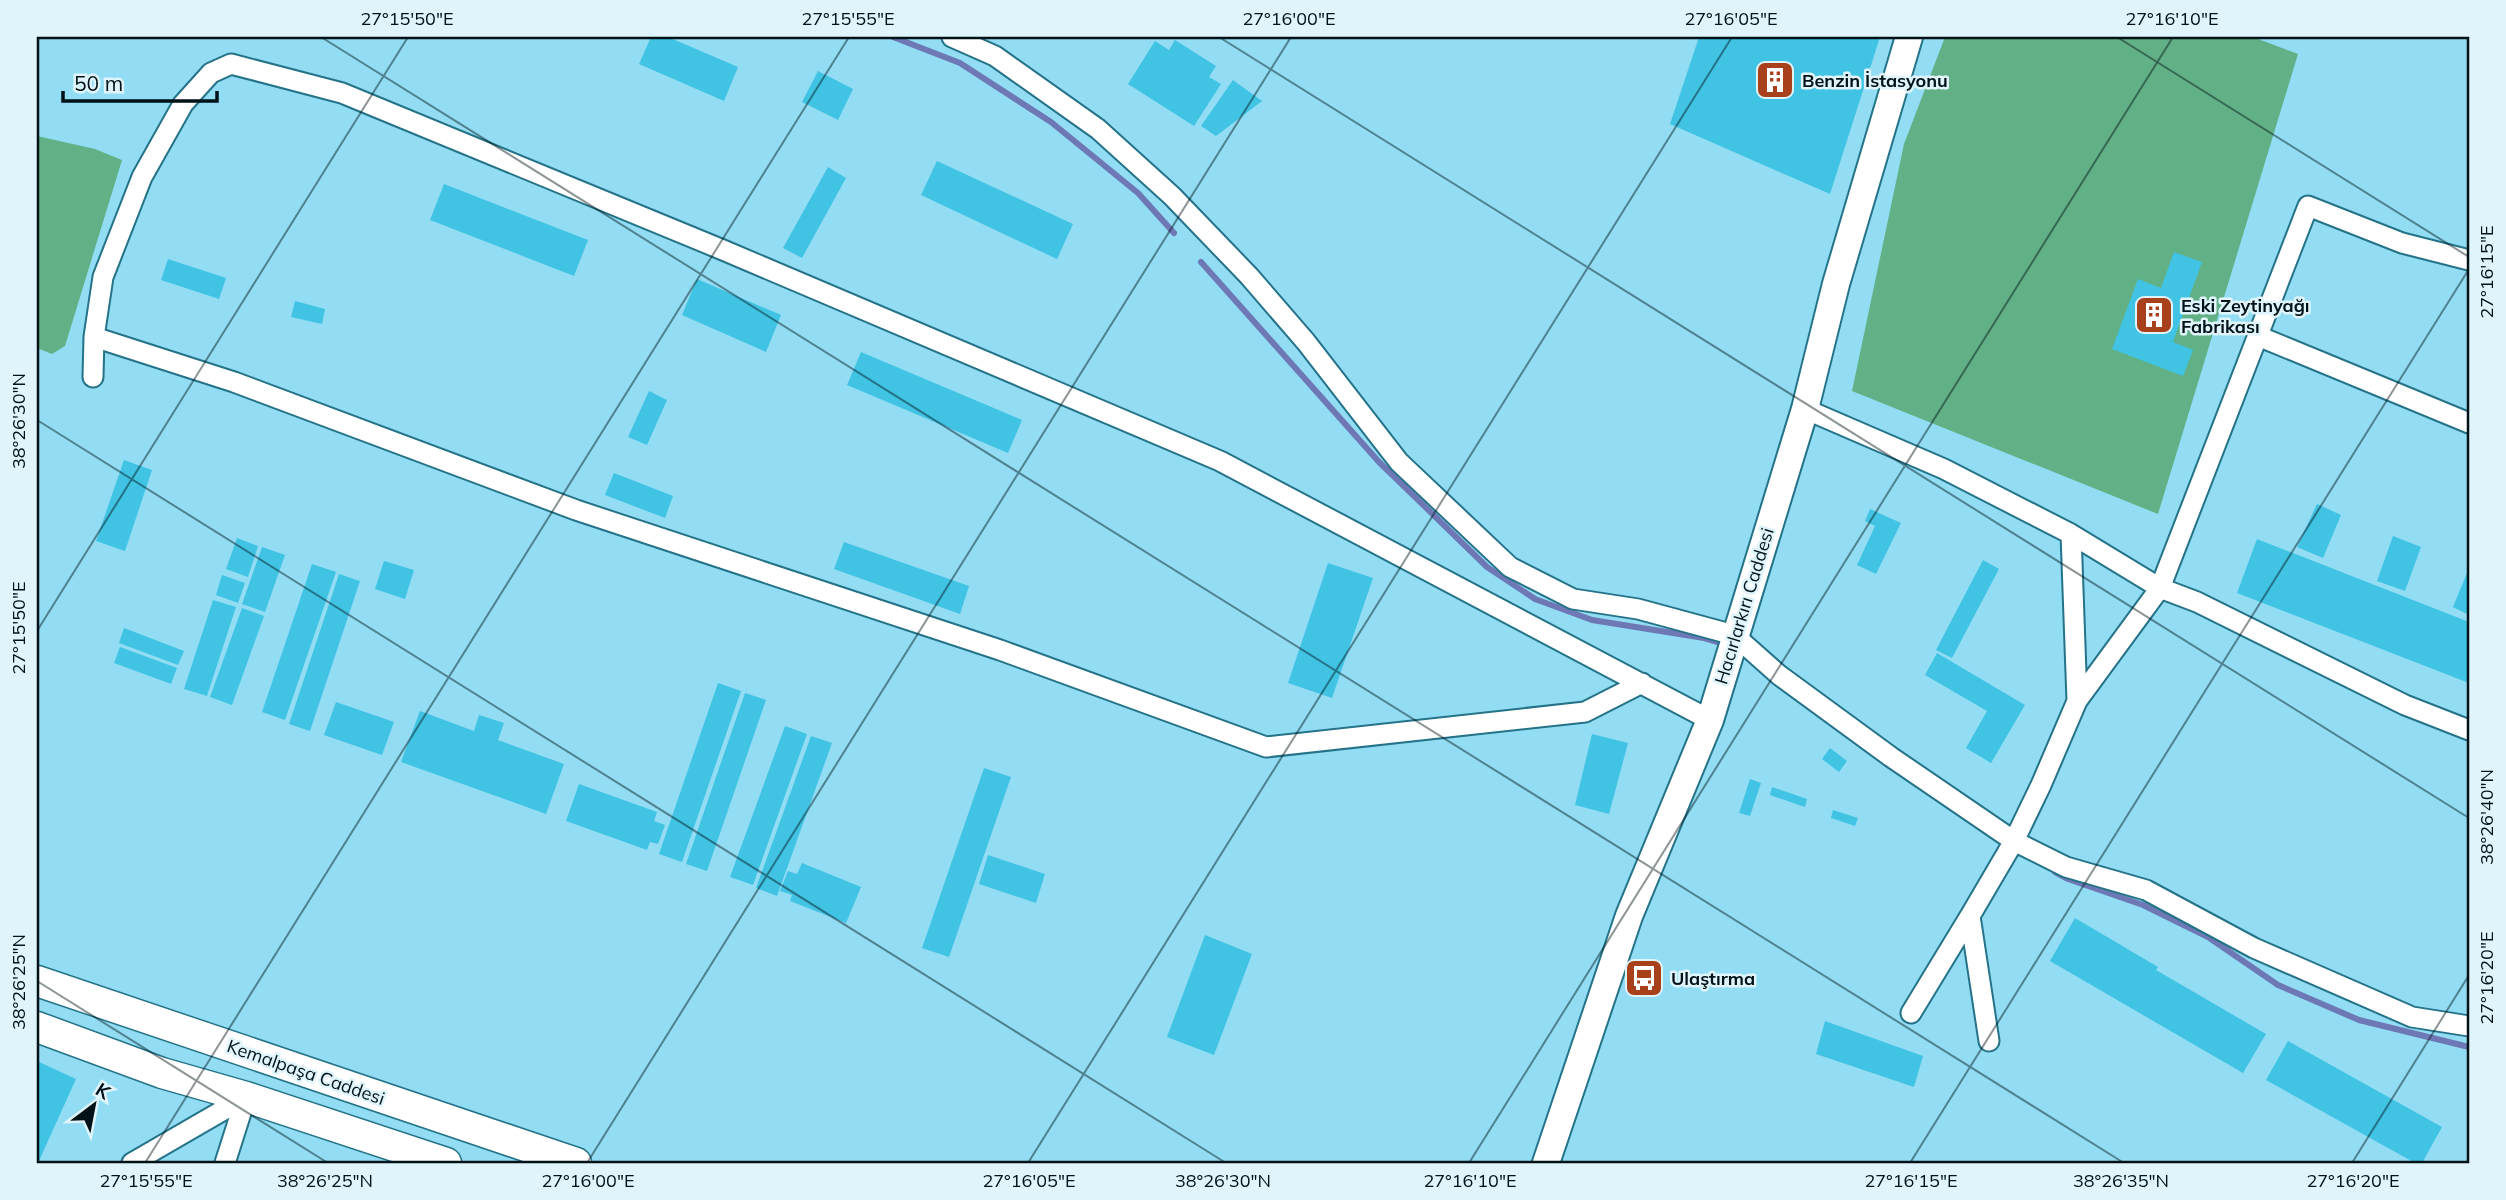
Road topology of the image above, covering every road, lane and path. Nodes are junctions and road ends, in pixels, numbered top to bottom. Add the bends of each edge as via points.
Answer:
1 (952, 37) edge
2 (1909, 37) edge
3 (2469, 260) edge
4 (2258, 336) junction
5 (94, 337) junction
6 (93, 377) dead end
7 (1805, 409) junction
8 (2469, 423) edge
9 (2071, 534) junction
10 (2161, 588) junction
11 (1734, 635) junction
12 (1642, 683) junction
13 (2077, 701) junction
14 (1710, 720) junction
15 (2469, 730) edge
16 (2014, 841) junction
17 (1970, 916) junction
18 (37, 981) edge
19 (1911, 1013) dead end
20 (2469, 1026) edge
21 (37, 1027) edge
22 (1989, 1041) dead end
23 (246, 1097) junction
24 (132, 1163) edge
25 (225, 1163) edge
26 (446, 1163) edge
27 (576, 1163) edge
28 (1546, 1163) edge

1 - 11 street via 995,57 1098,129 1172,196 1306,342 1399,462 1510,567 1573,599 1638,609
2 - 7 street, Hacırlarkırı Caddesi via 1836,284
3 - 4 street via 2402,243 2308,206
4 - 8 street
4 - 10 street
5 - 6 street
5 - 12 street via 234,382 576,510 1000,650 1266,747 1585,712
5 - 12 street via 103,277 142,177 183,104 211,72 231,64 342,93 1220,461
7 - 9 street via 1944,469
7 - 11 street, Hacırlarkırı Caddesi
9 - 10 street
9 - 13 street
10 - 13 street
10 - 15 street via 2405,705
11 - 14 street, Hacırlarkırı Caddesi
11 - 16 street via 1801,691
12 - 14 street
13 - 16 street
14 - 28 street, Hacırlarkırı Caddesi via 1629,916
16 - 17 street
16 - 20 street via 2066,867 2146,890 2254,948 2412,1017
17 - 19 street
17 - 22 street
18 - 27 main road, Kemalpaşa Caddesi
21 - 23 main road via 162,1073
23 - 24 street
23 - 25 street
23 - 26 main road

